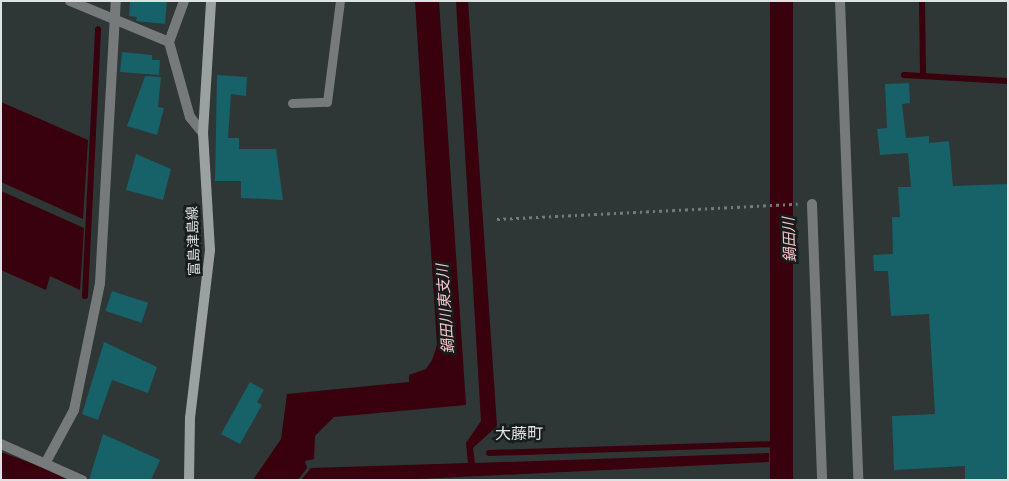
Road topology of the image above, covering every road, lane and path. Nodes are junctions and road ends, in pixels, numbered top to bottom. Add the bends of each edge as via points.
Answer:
1 (70, 1) edge
2 (116, 1) edge
3 (184, 1) edge
4 (211, 1) edge
5 (340, 1) edge
6 (840, 1) edge
7 (115, 23) junction
8 (169, 42) junction
9 (292, 104) dead end
10 (203, 133) junction
11 (808, 204) joint
12 (497, 219) dead end
13 (1, 444) edge
14 (46, 462) junction
15 (82, 480) edge
16 (189, 480) edge
17 (822, 480) edge
18 (858, 480) edge

1 - 7 street
2 - 7 street
3 - 8 street
4 - 10 main road, 富島津島線
5 - 9 lane via 326,102
6 - 18 street
7 - 8 street
7 - 14 street via 100,283 74,410
8 - 10 street via 190,117
10 - 16 main road, 富島津島線 via 210,250 190,418
11 - 12 path
11 - 17 street
13 - 14 street
14 - 15 street

